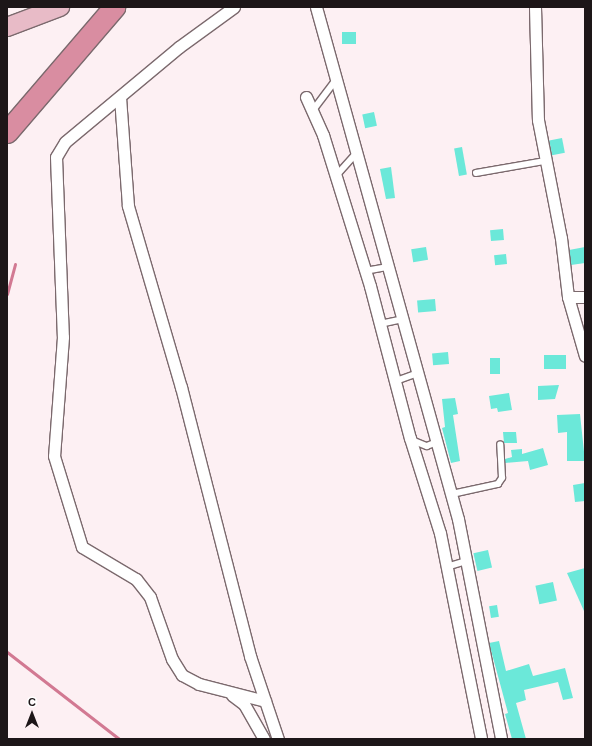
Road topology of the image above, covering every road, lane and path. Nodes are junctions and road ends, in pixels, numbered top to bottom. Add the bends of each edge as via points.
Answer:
1 (60, 7) edge
2 (114, 7) edge
3 (234, 7) edge
4 (316, 7) edge
5 (535, 7) edge
6 (7, 26) edge
7 (335, 80) junction
8 (120, 97) junction
9 (306, 97) dead end
10 (314, 109) junction
11 (7, 132) edge
12 (357, 153) junction
13 (544, 161) junction
14 (476, 173) dead end
15 (335, 177) junction
16 (388, 262) junction
17 (365, 271) junction
18 (568, 297) junction
19 (585, 297) edge
20 (403, 316) junction
21 (380, 324) junction
22 (585, 356) edge
23 (418, 373) junction
24 (396, 381) junction
25 (436, 434) junction
26 (410, 438) junction
27 (500, 445) dead end
28 (452, 494) junction
29 (467, 561) junction
30 (447, 567) junction
31 (230, 694) junction
32 (265, 701) junction
33 (264, 739) edge
34 (278, 739) edge
35 (481, 739) edge
36 (501, 739) edge

1 - 6 main road
2 - 11 highway
3 - 8 street via 179,47
4 - 7 street
5 - 13 street via 536,89
7 - 10 lane
7 - 12 street
8 - 31 street via 65,142 56,157 63,337 54,456 82,547 136,579 150,597 172,659 182,675
8 - 32 street via 128,206 181,387 250,656
9 - 10 street
10 - 15 street
12 - 15 lane
12 - 16 street
13 - 14 lane
13 - 18 street via 561,238
15 - 17 street
16 - 17 lane via 388,268
16 - 20 street
17 - 21 street
18 - 19 street
18 - 22 street
20 - 21 lane via 396,322
20 - 23 street
21 - 24 street
23 - 24 lane
23 - 25 street
24 - 26 street
25 - 26 lane via 437,442 426,446
25 - 28 street
26 - 30 street
27 - 28 lane via 502,478 498,484
28 - 29 street
29 - 30 lane
29 - 36 street
30 - 35 street
31 - 32 street
31 - 33 street via 244,704
32 - 34 street

